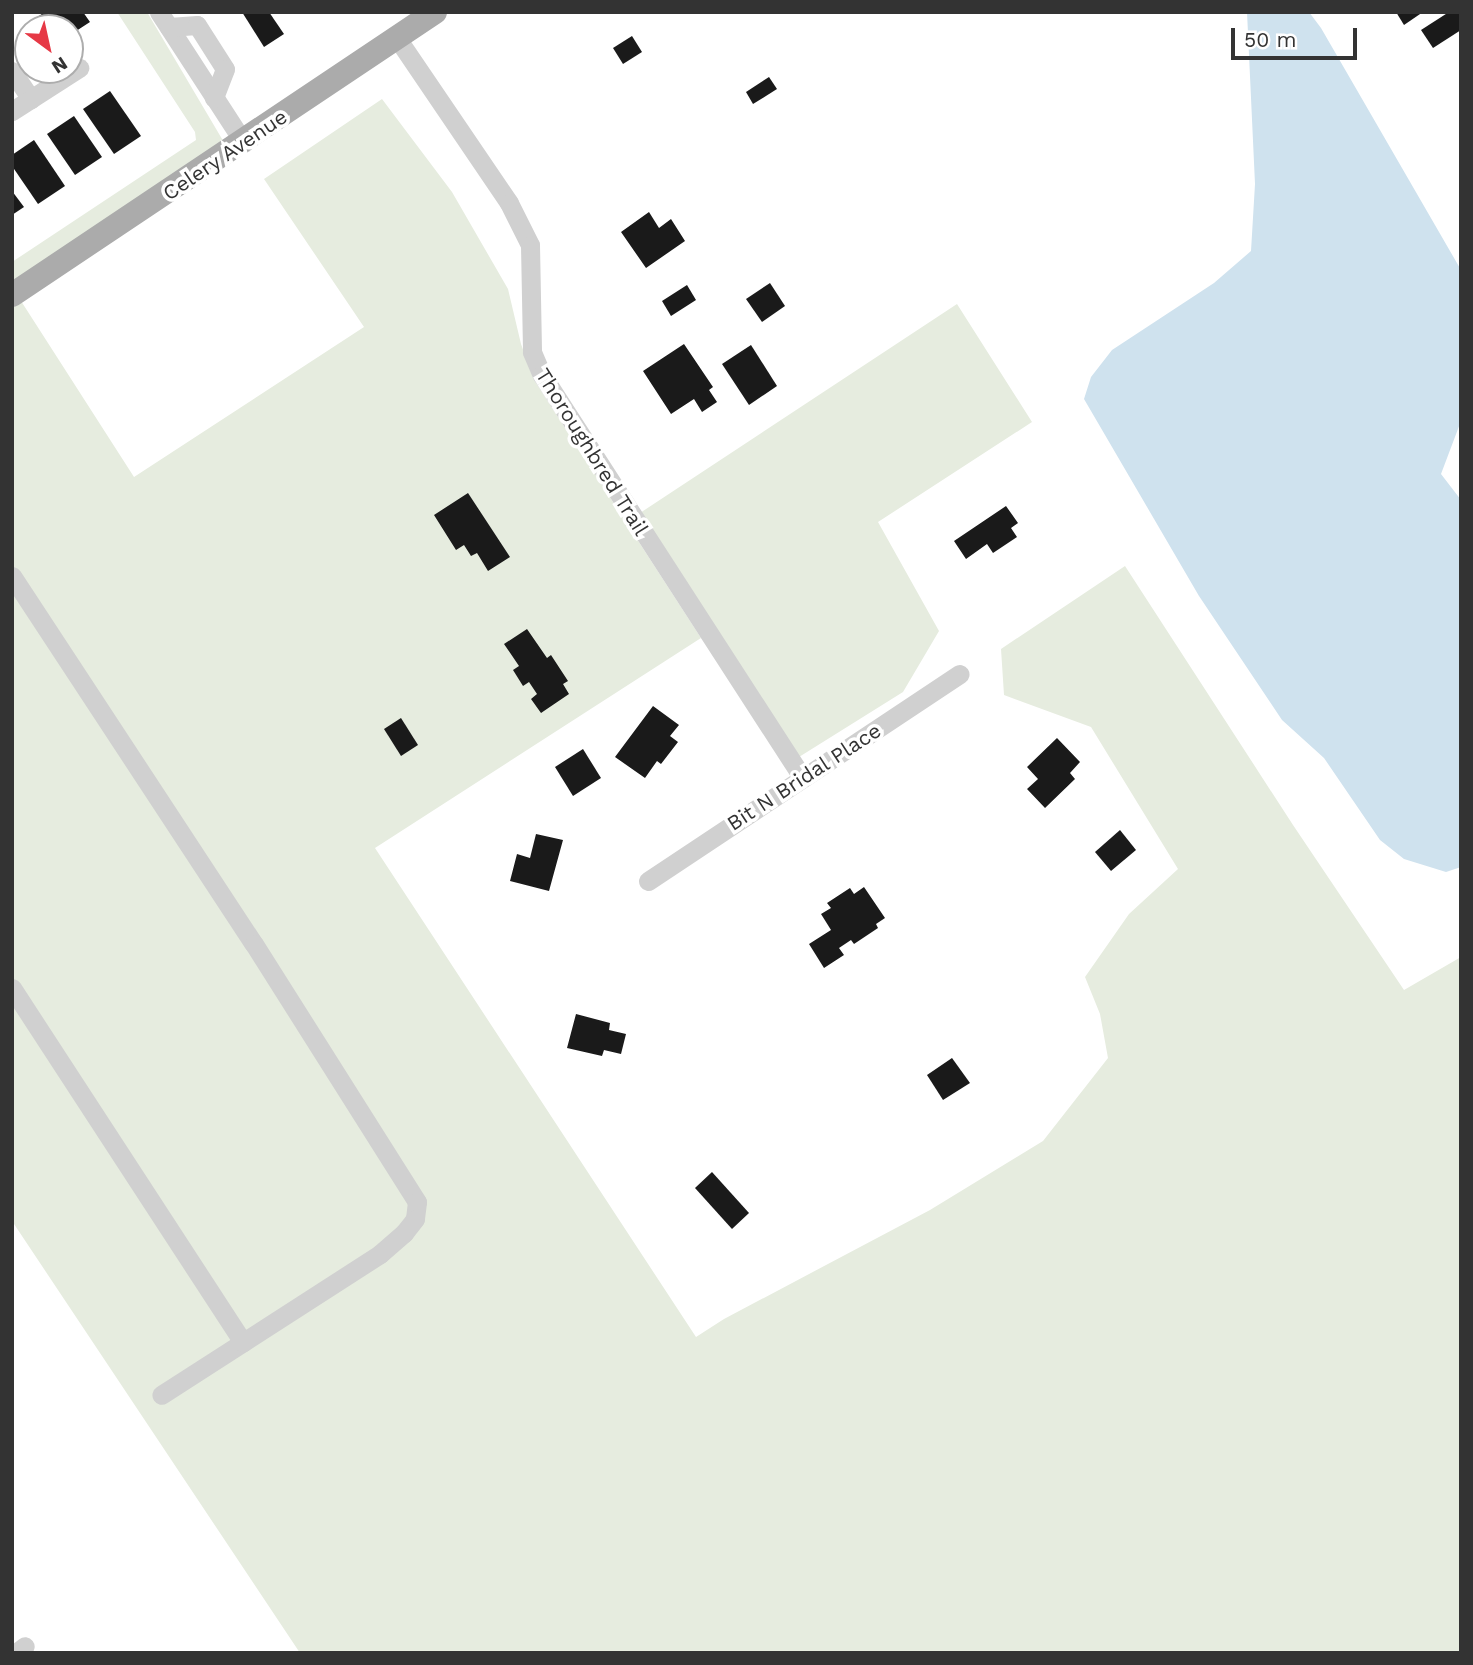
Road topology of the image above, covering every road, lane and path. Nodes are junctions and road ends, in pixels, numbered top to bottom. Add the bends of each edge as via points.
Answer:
1 (435, 12) edge
2 (164, 20) edge
3 (397, 38) junction
4 (12, 71) edge
5 (54, 84) edge
6 (31, 99) junction
7 (12, 111) edge
8 (244, 143) junction
9 (12, 295) edge
10 (12, 576) edge
11 (960, 674) dead end
12 (802, 777) junction
13 (648, 881) dead end
14 (12, 988) edge
15 (243, 1342) junction
16 (161, 1395) dead end

1 - 3 main road, Celery Avenue
2 - 8 street
3 - 8 main road, Celery Avenue
3 - 12 street, Thoroughbred Trail via 509,203 530,244 532,352 541,375
4 - 6 street
5 - 6 street
6 - 7 street
8 - 9 main road, Celery Avenue
10 - 15 street via 417,1202 415,1219 380,1254
11 - 12 street, Bit N Bridal Place
12 - 13 street, Bit N Bridal Place
14 - 15 street
15 - 16 street

